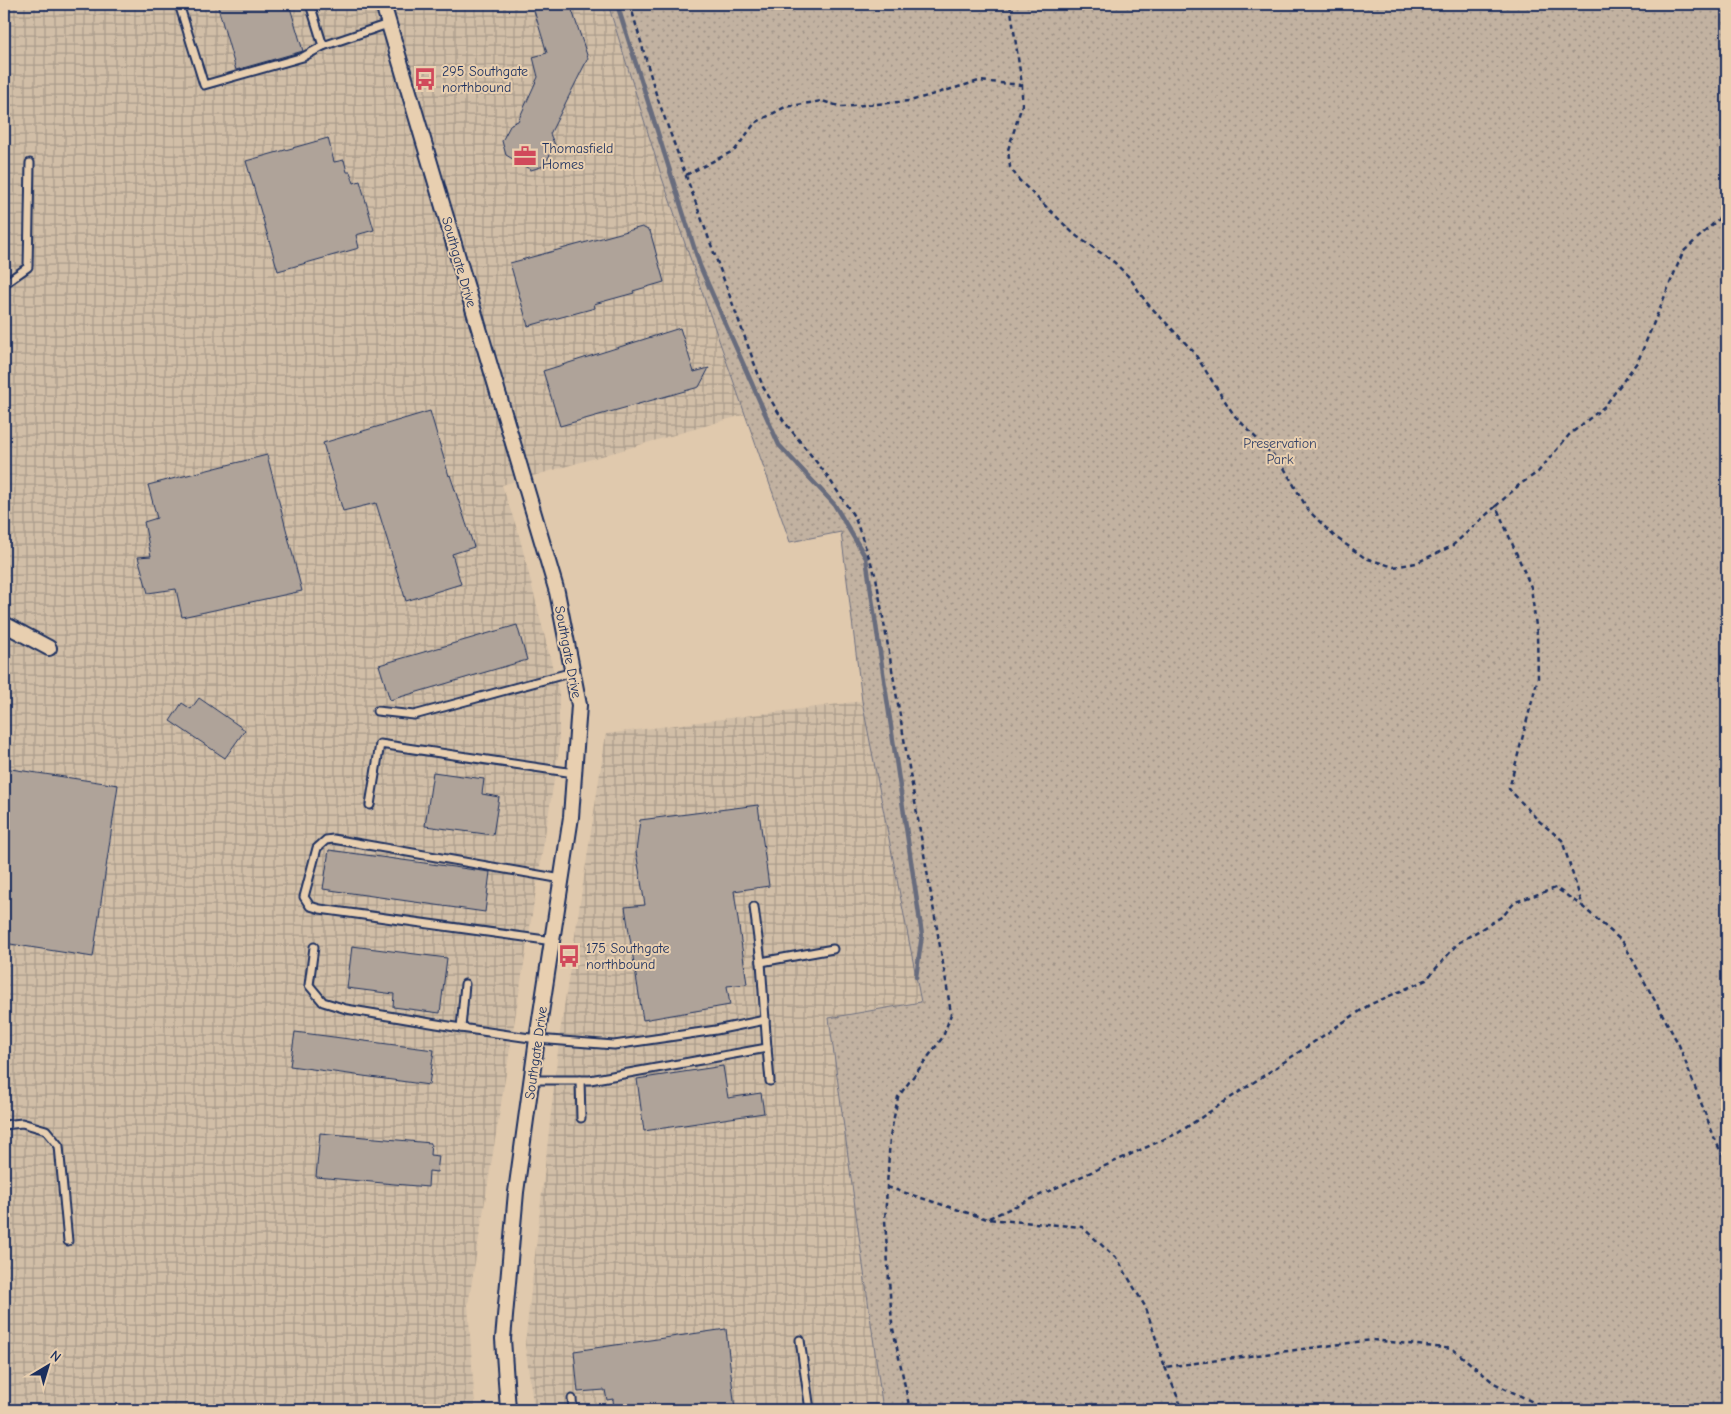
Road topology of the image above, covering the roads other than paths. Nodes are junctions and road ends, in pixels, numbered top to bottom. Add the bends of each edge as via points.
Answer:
1 (179, 4) edge
2 (310, 4) edge
3 (382, 4) edge
4 (388, 24) junction
5 (323, 46) junction
6 (30, 163) dead end
7 (4, 284) edge
8 (4, 624) edge
9 (49, 648) dead end
10 (573, 672) junction
11 (377, 711) dead end
12 (574, 773) junction
13 (370, 805) dead end
14 (562, 879) junction
15 (754, 907) dead end
16 (553, 941) junction
17 (314, 947) dead end
18 (833, 949) dead end
19 (761, 962) junction
20 (466, 984) dead end
21 (765, 1020) junction
22 (461, 1028) junction
23 (537, 1039) junction
24 (766, 1048) junction
25 (531, 1080) junction
26 (580, 1080) junction
27 (770, 1082) dead end
28 (582, 1118) dead end
29 (4, 1125) edge
30 (68, 1240) dead end
31 (800, 1340) dead end
32 (572, 1399) dead end
33 (508, 1410) edge
34 (573, 1410) edge
35 (810, 1410) edge

1 - 5 lane via 204,85 303,57
2 - 5 lane
3 - 4 street, Southgate Drive
4 - 5 lane
4 - 10 street, Southgate Drive via 557,592
6 - 7 lane via 28,267
8 - 9 street
10 - 11 lane via 414,715
10 - 12 street, Southgate Drive via 579,705
12 - 13 lane via 380,744
12 - 14 street, Southgate Drive
14 - 16 street, Southgate Drive
14 - 16 lane via 333,839 316,848 304,897 310,906 320,909
15 - 19 lane
16 - 23 street, Southgate Drive
17 - 22 lane via 309,986 323,1002
18 - 19 lane
19 - 21 lane
20 - 22 lane
21 - 23 lane via 614,1046
21 - 24 lane
22 - 23 lane
23 - 25 street, Southgate Drive
24 - 26 lane
24 - 27 lane
25 - 26 lane
25 - 33 street, Southgate Drive via 516,1192 503,1339
26 - 28 lane
29 - 30 lane via 22,1123 46,1130 59,1146
31 - 35 lane
32 - 34 lane

